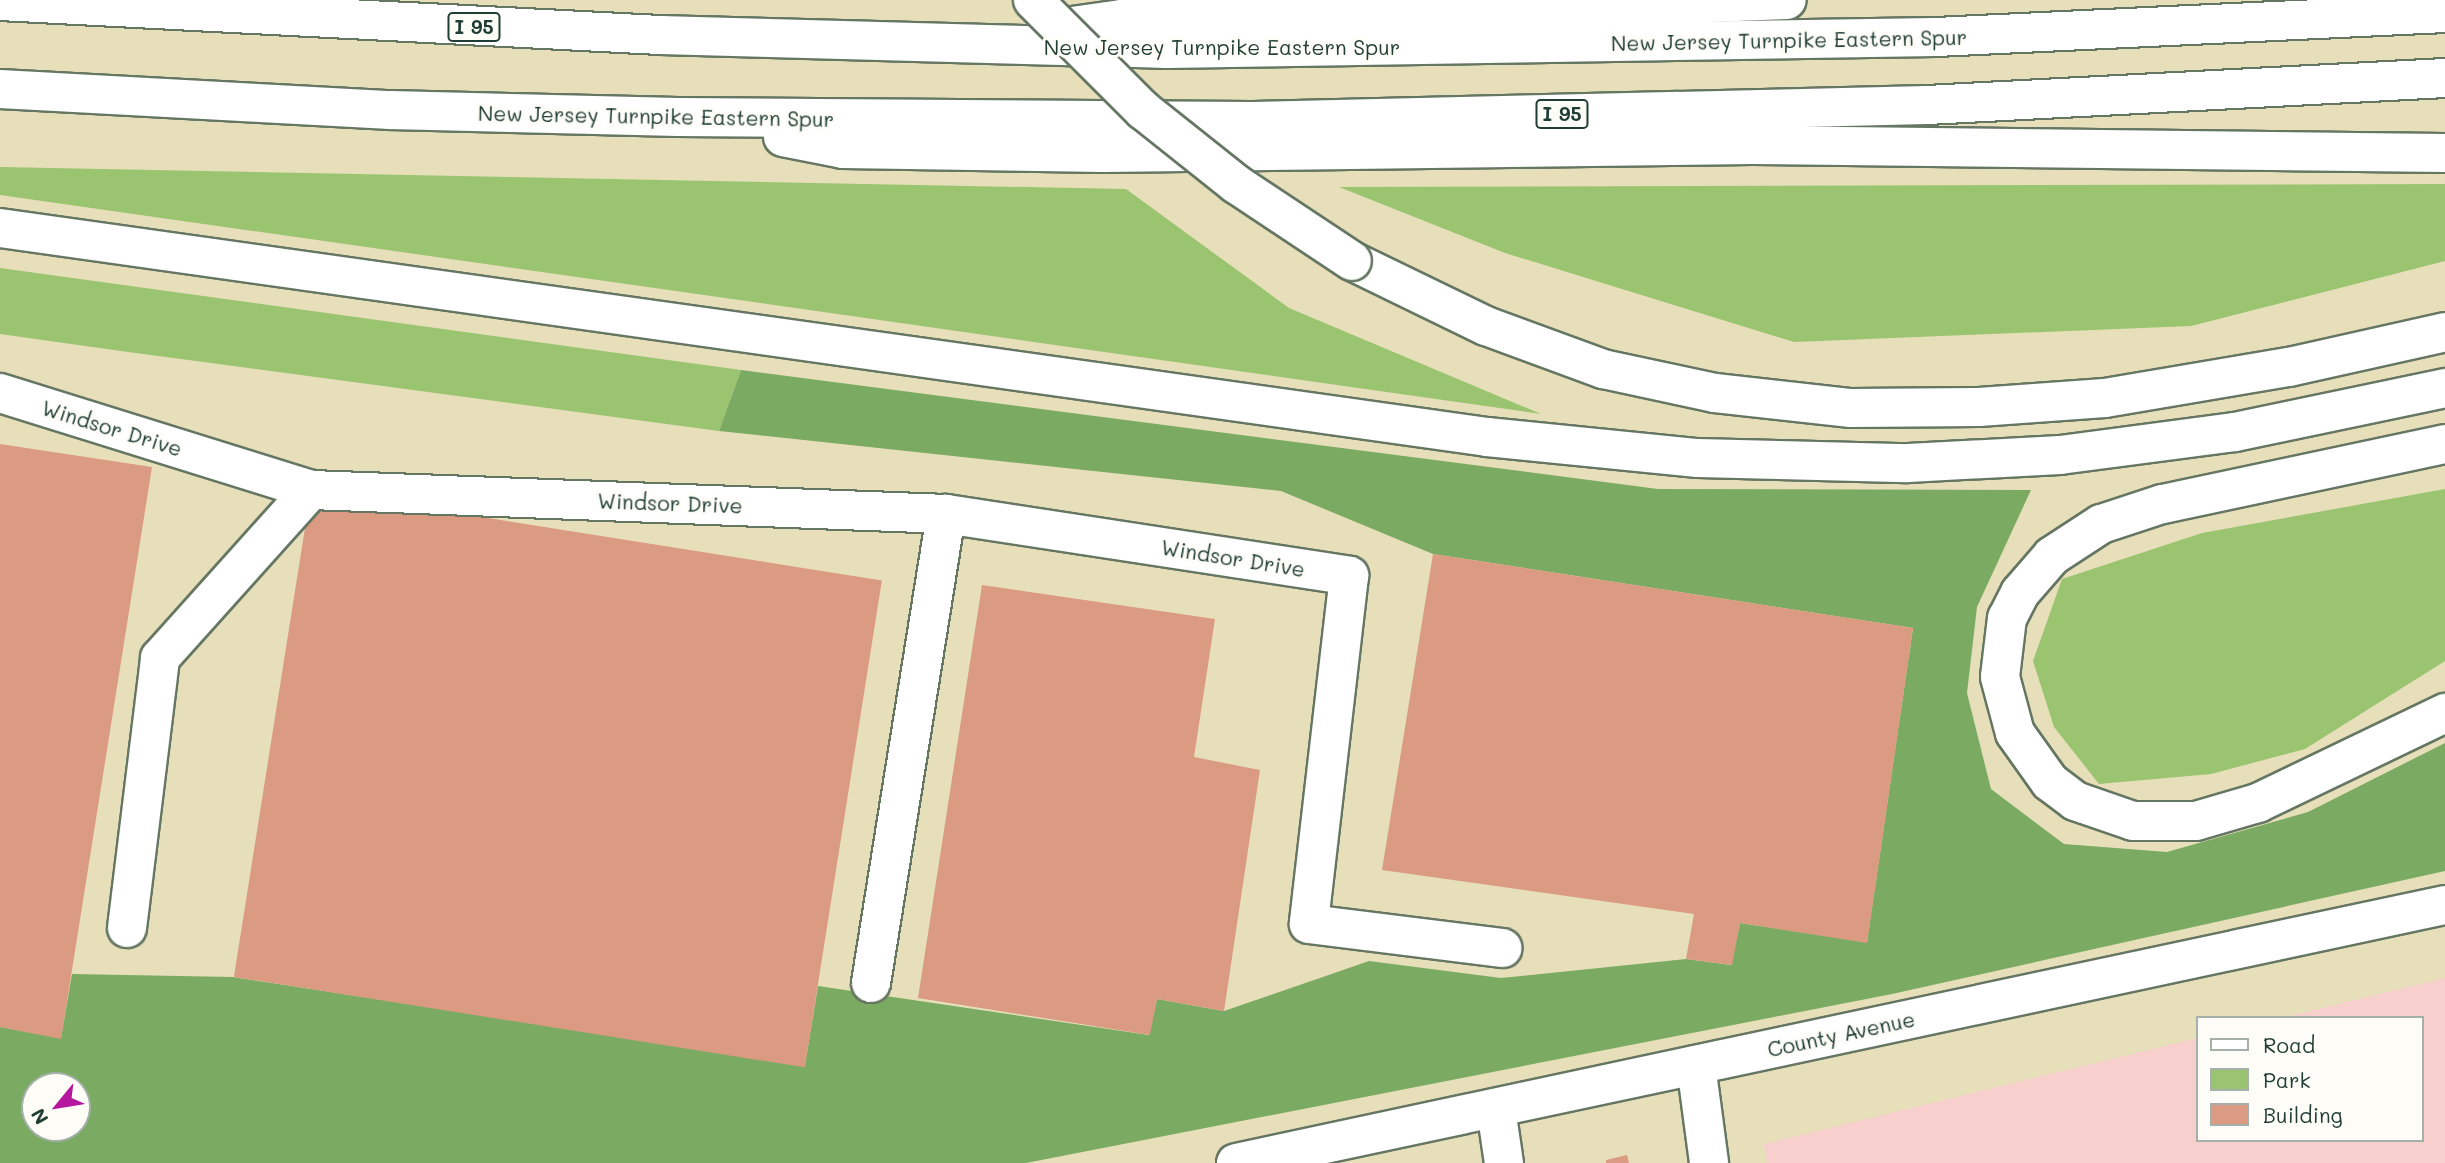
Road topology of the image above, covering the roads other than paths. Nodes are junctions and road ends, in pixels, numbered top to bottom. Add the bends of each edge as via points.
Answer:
1 (1033, 0) edge
2 (1787, 0) edge
3 (0, 1) edge
4 (2445, 13) edge
5 (948, 44) junction
6 (2445, 78) edge
7 (0, 89) edge
8 (678, 117) junction
9 (2445, 153) edge
10 (0, 228) edge
11 (2445, 332) edge
12 (2445, 388) edge
13 (0, 393) edge
14 (2445, 444) edge
15 (311, 490) junction
16 (946, 514) junction
17 (2445, 713) edge
18 (2445, 905) edge
19 (127, 928) dead end
20 (1503, 948) dead end
21 (871, 983) dead end
22 (1696, 1065) junction
23 (1496, 1109) junction
24 (1236, 1163) edge
25 (1504, 1163) edge
26 (1709, 1163) edge

1 - 11 main road, bridge via 1152,117 1245,191 1352,261 1486,326 1603,369 1715,393 1851,408 1979,407 2105,398 2289,367
2 - 5 main road via 1351,18 1121,19
3 - 5 main road, New Jersey Turnpike Eastern Spur / I 95 via 372,22
4 - 5 main road, New Jersey Turnpike Eastern Spur / I 95 via 2032,34 1555,45 1167,49
6 - 8 main road, New Jersey Turnpike Eastern Spur / I 95 via 1927,105 1428,119
7 - 8 main road, New Jersey Turnpike Eastern Spur / I 95 via 390,110
8 - 9 main road via 843,149 1267,154 1765,145
10 - 12 main road via 1487,437 1698,458 1908,463 2060,456 2235,432
13 - 15 main road, Windsor Drive
14 - 17 main road via 2162,504 2101,524 2052,556 2020,593 2005,628 2000,677 2015,733 2050,782 2084,806 2133,821 2196,821 2238,810 2332,771
15 - 16 main road, Windsor Drive
15 - 19 main road via 160,658
16 - 20 main road, Windsor Drive via 1349,576 1309,924
16 - 21 main road
18 - 22 main road, County Avenue
22 - 23 main road, County Avenue
22 - 26 main road
23 - 24 main road, County Avenue
23 - 25 main road

